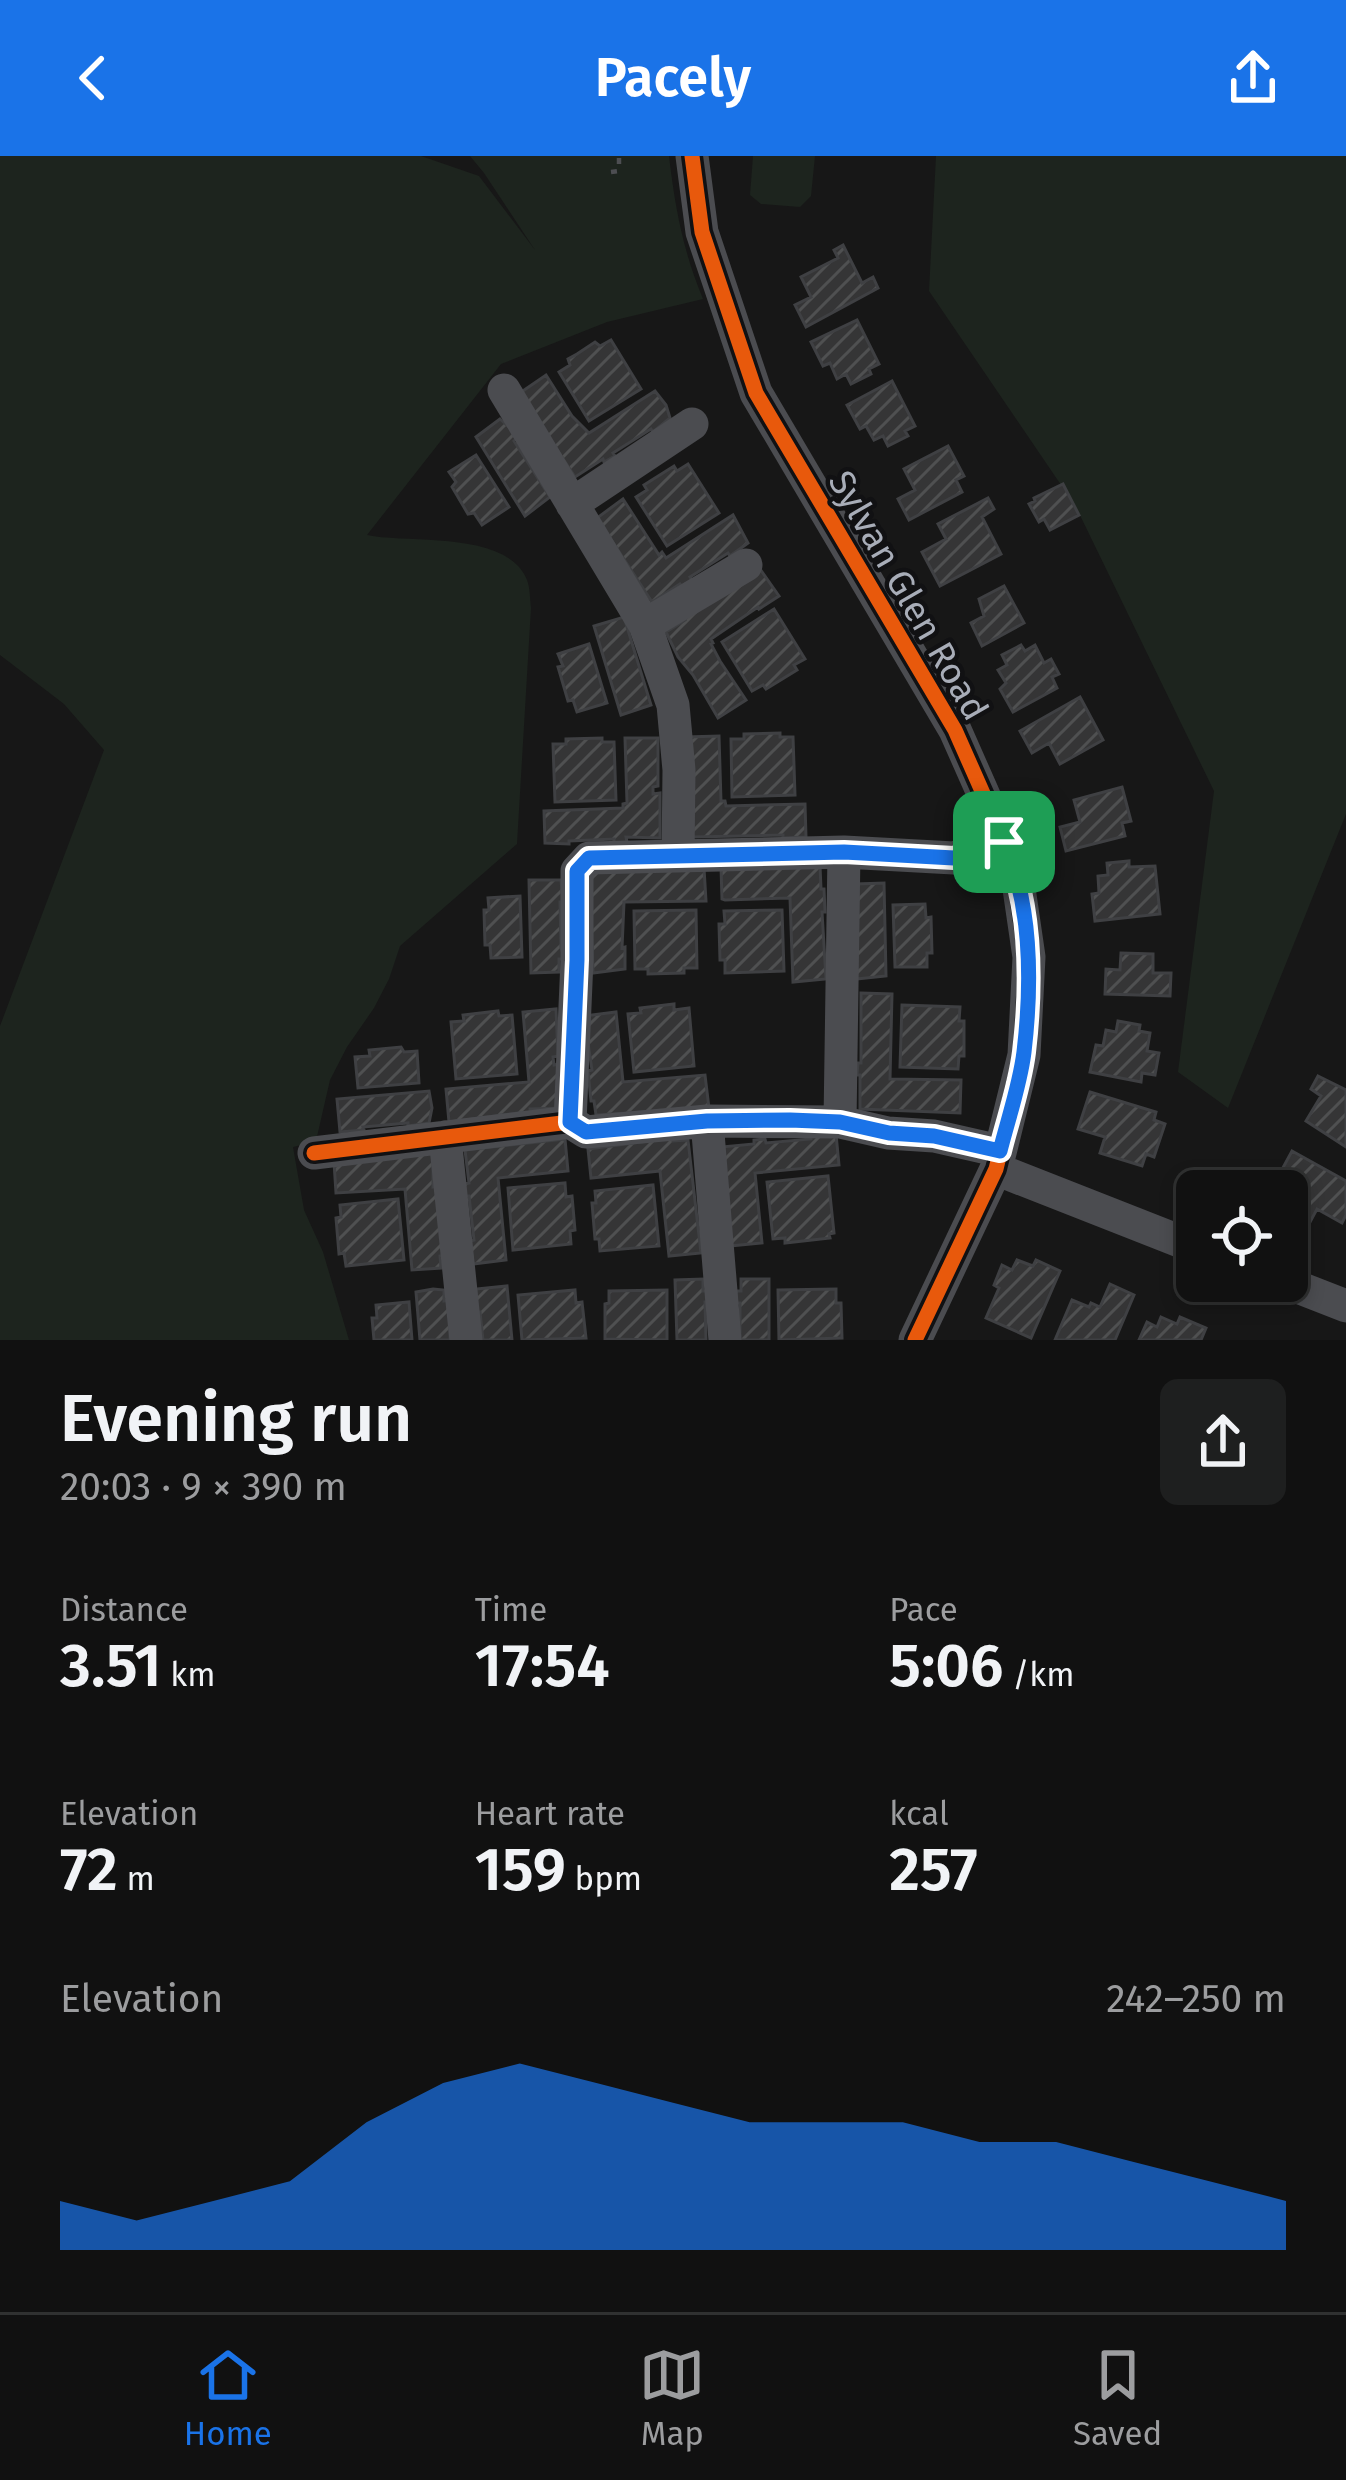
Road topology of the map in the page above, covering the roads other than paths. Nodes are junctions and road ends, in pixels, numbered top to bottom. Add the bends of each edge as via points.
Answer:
1 (692, 156) edge
2 (504, 390) dead end
3 (692, 424) dead end
4 (572, 504) junction
5 (746, 565) dead end
6 (644, 625) junction
7 (1004, 842) junction
8 (844, 852) junction
9 (678, 856) junction
10 (707, 1121) junction
11 (570, 1122) junction
12 (840, 1122) junction
13 (445, 1138) junction
14 (314, 1154) dead end
15 (998, 1160) junction
16 (1176, 1239) edge
17 (1308, 1291) edge
18 (1346, 1306) edge
19 (466, 1340) edge
20 (725, 1340) edge
21 (915, 1340) edge

1 - 7 street, Sylvan Glen Road via 702,232 756,393 955,730
2 - 4 street
3 - 4 street
4 - 6 street
5 - 6 street
6 - 9 street via 673,705
7 - 8 street via 954,858
7 - 15 street, Sylvan Glen Road via 1016,868 1029,957 1024,1055
8 - 9 street
8 - 12 street
9 - 11 street via 589,858 577,871
10 - 11 street via 586,1132
10 - 12 street
10 - 20 street
11 - 13 street
12 - 15 street via 934,1136
13 - 14 street
13 - 19 street
15 - 16 street
15 - 21 street, Sylvan Glen Road
17 - 18 street

